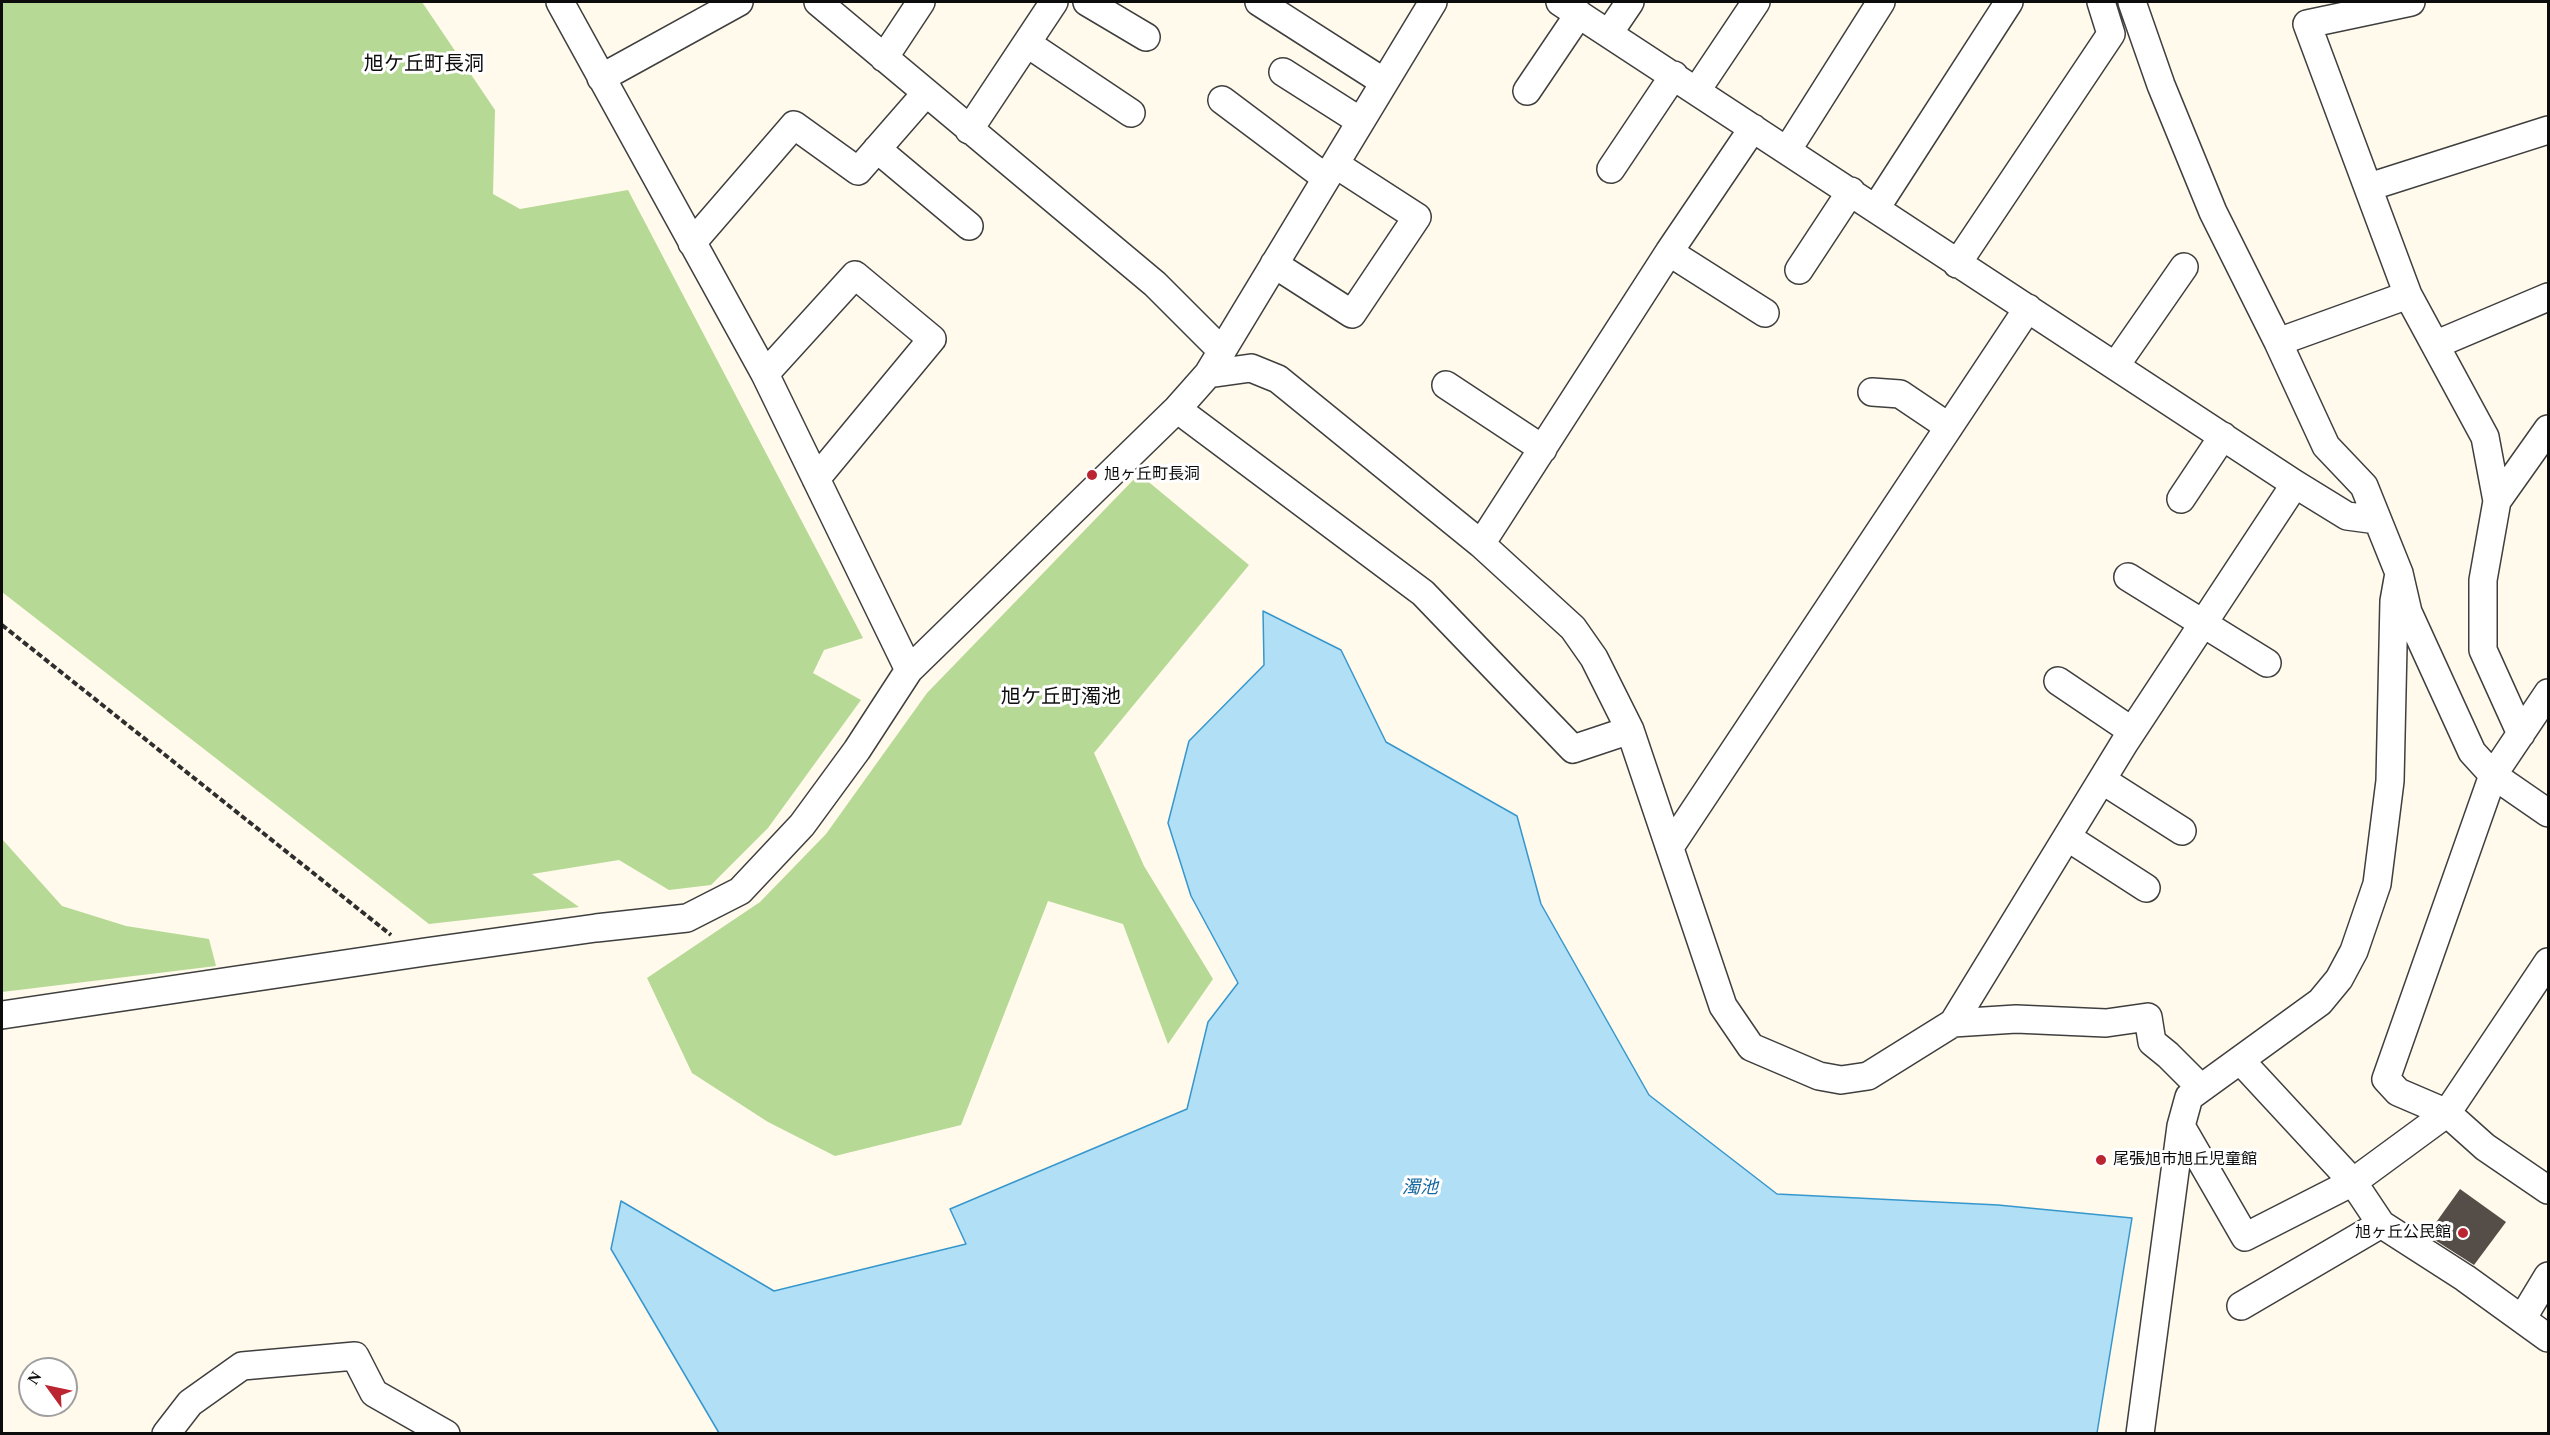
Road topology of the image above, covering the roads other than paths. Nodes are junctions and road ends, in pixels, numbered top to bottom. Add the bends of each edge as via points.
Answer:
1 (739, 2) edge
2 (818, 2) edge
3 (921, 2) edge
4 (1054, 2) edge
5 (1087, 2) edge
6 (1259, 2) edge
7 (1630, 2) edge
8 (1756, 2) edge
9 (1881, 2) edge
10 (2009, 2) edge
11 (2101, 2) edge
12 (2132, 2) edge
13 (2411, 2) edge
14 (568, 4) edge
15 (1421, 6) edge
16 (1569, 8) edge
17 (1609, 33) junction
18 (1146, 37) dead end
19 (1028, 44) junction
20 (884, 58) junction
21 (1283, 72) dead end
22 (1674, 75) junction
23 (602, 78) junction
24 (1384, 82) junction
25 (1697, 90) junction
26 (1527, 91) dead end
27 (926, 93) junction
28 (1222, 100) dead end
29 (1131, 113) dead end
30 (1360, 121) junction
31 (1753, 128) junction
32 (969, 130) junction
33 (2548, 130) edge
34 (877, 149) junction
35 (1788, 149) junction
36 (1611, 169) dead end
37 (1330, 170) junction
38 (2368, 187) junction
39 (1851, 191) junction
40 (1876, 208) junction
41 (969, 226) dead end
42 (692, 243) junction
43 (1669, 252) junction
44 (1274, 264) junction
45 (1957, 264) junction
46 (2184, 267) dead end
47 (1799, 270) dead end
48 (2408, 295) junction
49 (2548, 297) edge
50 (2028, 308) junction
51 (1766, 313) dead end
52 (2278, 342) junction
53 (2437, 345) junction
54 (1221, 350) junction
55 (2116, 365) junction
56 (765, 374) junction
57 (1208, 374) junction
58 (1446, 385) dead end
59 (1872, 392) dead end
60 (1177, 409) junction
61 (1949, 427) junction
62 (2548, 429) edge
63 (2223, 436) junction
64 (1543, 449) junction
65 (816, 479) junction
66 (2295, 484) junction
67 (2181, 500) dead end
68 (2497, 501) junction
69 (2377, 520) junction
70 (1480, 544) junction
71 (2399, 573) junction
72 (2128, 577) dead end
73 (2202, 623) junction
74 (2267, 663) dead end
75 (909, 670) junction
76 (2058, 681) dead end
77 (2548, 693) edge
78 (1630, 730) junction
79 (2132, 731) junction
80 (2521, 734) junction
81 (2493, 775) junction
82 (2102, 780) junction
83 (2548, 813) edge
84 (2182, 831) dead end
85 (2067, 837) junction
86 (1670, 848) junction
87 (2146, 888) dead end
88 (2548, 962) edge
89 (2, 1015) edge
90 (1953, 1023) junction
91 (2240, 1060) junction
92 (2200, 1087) junction
93 (2447, 1113) junction
94 (2181, 1126) junction
95 (2353, 1182) junction
96 (2548, 1190) edge
97 (2381, 1224) junction
98 (2548, 1276) edge
99 (2241, 1306) dead end
100 (2522, 1320) junction
101 (2548, 1338) edge
102 (166, 1434) edge
103 (446, 1434) edge
104 (2140, 1434) edge

1 - 23 street
2 - 20 street
3 - 20 street
4 - 19 street
5 - 18 street
6 - 24 street
7 - 17 street
8 - 25 street
9 - 35 street
10 - 40 street
11 - 45 street via 2111,34
12 - 52 street via 2212,212
13 - 38 street via 2307,24
14 - 23 street
15 - 24 street
16 - 17 street
16 - 26 street
17 - 22 street
19 - 29 street
19 - 32 street
20 - 27 street
21 - 30 street
22 - 25 street
22 - 36 street
23 - 42 street
24 - 30 street
25 - 31 street
27 - 32 street
27 - 34 street
28 - 37 street
30 - 37 street
31 - 35 street
31 - 43 street
32 - 54 street via 1155,284
33 - 38 street
34 - 41 street
34 - 42 street via 858,171 794,125
35 - 39 street
37 - 44 street
37 - 44 street via 1417,217 1352,314
38 - 48 street
39 - 40 street
39 - 47 street
40 - 45 street
42 - 56 street
43 - 51 street
43 - 64 street
44 - 54 street
45 - 50 street
46 - 55 street
48 - 52 street
48 - 53 street
49 - 53 street
50 - 55 street
50 - 61 street
52 - 69 street via 2326,446 2364,486
53 - 68 street via 2485,437
54 - 57 street
55 - 63 street
56 - 65 street
56 - 65 street via 855,275 932,339
57 - 60 street
57 - 70 street via 1251,368 1278,379
58 - 64 street
59 - 61 street via 1900,394
60 - 75 street
60 - 78 street via 1423,593 1573,749
61 - 86 street
62 - 68 street
63 - 66 street
63 - 67 street
64 - 70 street
65 - 75 street
66 - 69 street via 2346,516
66 - 73 street
68 - 80 street via 2483,580 2483,650
69 - 71 street
70 - 78 street via 1573,628 1594,658
71 - 81 street via 2408,612 2472,752
71 - 91 street via 2394,601 2390,781 2377,884 2354,951 2339,980 2320,1002
72 - 73 street
73 - 74 street
73 - 79 street
75 - 89 street via 802,825 740,891 687,918 425,952
76 - 79 street
77 - 80 street
78 - 86 street
79 - 82 street
80 - 81 street
81 - 83 street
81 - 93 street via 2386,1079 2398,1092
82 - 84 street
82 - 85 street
85 - 87 street
85 - 90 street
86 - 90 street via 1723,1006 1751,1047 1819,1076 1841,1080 1868,1076
88 - 93 street
90 - 92 street via 2016,1019 2106,1023 2148,1017 2152,1042
91 - 92 street
91 - 95 street
92 - 94 street via 2188,1097
93 - 95 street
93 - 96 street via 2485,1148
94 - 95 street via 2245,1237
94 - 104 street
95 - 97 street
97 - 99 street
97 - 100 street
98 - 100 street
100 - 101 street
102 - 103 street via 190,1403 242,1366 355,1356 374,1393

